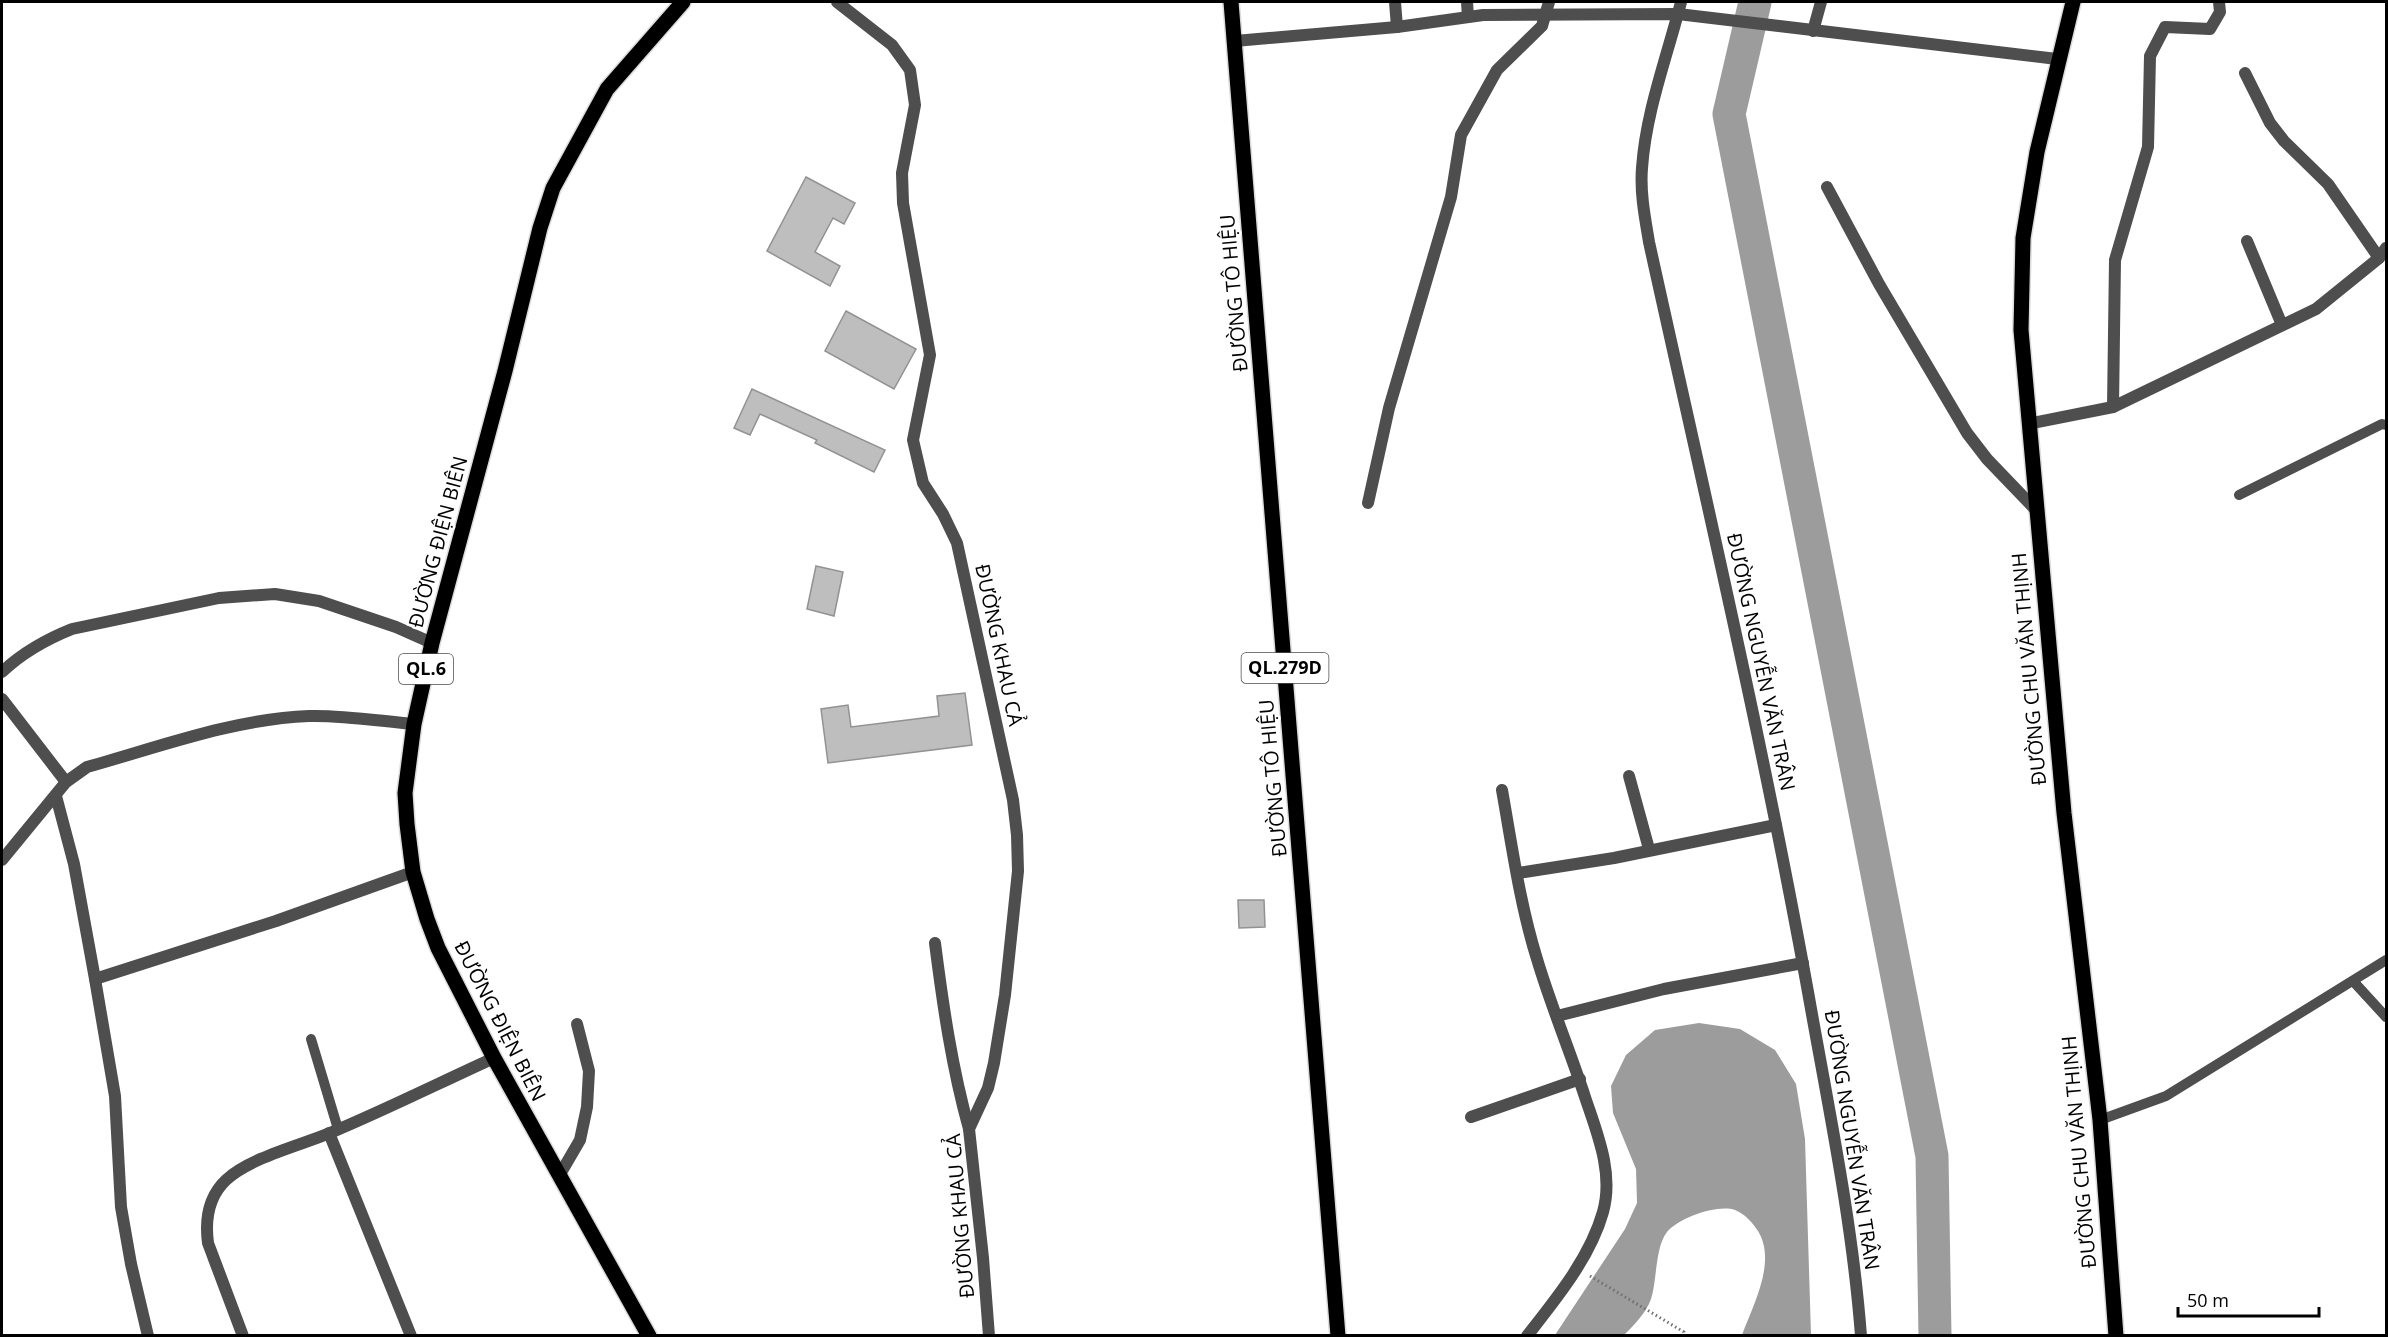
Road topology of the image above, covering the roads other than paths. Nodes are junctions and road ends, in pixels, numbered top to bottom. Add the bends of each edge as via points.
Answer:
1 (683, 2) edge
2 (837, 2) edge
3 (1231, 2) edge
4 (1395, 2) edge
5 (1467, 2) edge
6 (1549, 2) edge
7 (1821, 2) edge
8 (2073, 2) edge
9 (2219, 2) edge
10 (1680, 8) edge
11 (1547, 15) junction
12 (1468, 17) junction
13 (1397, 27) junction
14 (1813, 31) junction
15 (1235, 41) junction
16 (2057, 59) junction
17 (2245, 73) dead end
18 (1827, 187) dead end
19 (2247, 241) dead end
20 (2383, 253) edge
21 (2282, 325) junction
22 (2113, 407) junction
23 (2028, 424) junction
24 (2386, 425) edge
25 (2239, 495) dead end
26 (1368, 503) dead end
27 (2035, 509) junction
28 (432, 643) junction
29 (2, 672) edge
30 (2, 699) edge
31 (414, 724) junction
32 (1629, 776) dead end
33 (66, 782) junction
34 (1502, 790) dead end
35 (56, 796) junction
36 (1776, 825) junction
37 (1649, 849) junction
38 (2, 860) edge
39 (413, 872) junction
40 (1518, 873) junction
41 (935, 943) dead end
42 (2386, 960) edge
43 (1803, 963) junction
44 (95, 979) junction
45 (2353, 981) junction
46 (1557, 1016) junction
47 (2386, 1017) edge
48 (577, 1024) dead end
49 (311, 1039) dead end
50 (494, 1058) junction
51 (1580, 1079) junction
52 (1471, 1117) dead end
53 (2100, 1120) junction
54 (969, 1129) junction
55 (334, 1131) junction
56 (559, 1176) junction
57 (148, 1335) edge
58 (243, 1335) edge
59 (411, 1335) edge
60 (650, 1335) edge
61 (989, 1335) edge
62 (1338, 1335) edge
63 (1527, 1335) edge
64 (1862, 1335) edge
65 (2116, 1335) edge

1 - 28 main road, ĐƯỜNG ĐIỆN BIÊN / QL.6 via 607,89 553,188
2 - 54 street, ĐƯỜNG KHAU CẢ via 892,45 910,70 915,105 902,173 903,203 930,355 913,440 923,483 957,543 1013,800 1018,871 1011,943 994,1063 988,1088
3 - 15 main road, ĐƯỜNG TÔ HIỆU / QL.279D
4 - 13 street
5 - 12 street
6 - 11 street
7 - 14 street
8 - 16 main road, ĐƯỜNG CHU VĂN THỊNH
9 - 22 street via 2220,12 2211,29 2165,27 2150,56 2148,147 2115,260
10 - 11 street
10 - 14 street via 1702,17
10 - 36 street, ĐƯỜNG NGUYỄN VĂN TRÂN via 1646,138 1642,200
11 - 12 street
11 - 26 street via 1542,26 1497,70 1461,135 1451,197 1389,408
12 - 13 street
13 - 15 street
14 - 16 street
15 - 62 main road, ĐƯỜNG TÔ HIỆU / QL.279D
16 - 23 main road, ĐƯỜNG CHU VĂN THỊNH via 2023,238 2021,330
17 - 20 street via 2270,123 2328,184
18 - 27 street via 1967,433
19 - 21 street
20 - 21 street via 2316,309
21 - 22 street
22 - 23 street
23 - 27 main road, ĐƯỜNG CHU VĂN THỊNH
24 - 25 lane
27 - 53 main road, ĐƯỜNG CHU VĂN THỊNH via 2064,813
28 - 29 street via 319,602 275,594 237,595 72,629 18,658
28 - 31 main road, ĐƯỜNG ĐIỆN BIÊN / QL.6
30 - 33 street
31 - 33 street via 311,716 235,725 87,767
31 - 39 main road, ĐƯỜNG ĐIỆN BIÊN / QL.6 via 405,793
32 - 37 street
33 - 35 street
34 - 40 street
35 - 38 street
35 - 44 street via 74,864
36 - 37 street
36 - 43 street, ĐƯỜNG NGUYỄN VĂN TRÂN
37 - 40 street
39 - 44 street
39 - 50 main road, ĐƯỜNG ĐIỆN BIÊN / QL.6 via 438,948
40 - 46 street via 1537,958
41 - 54 street via 955,1079
42 - 45 lane
43 - 46 street via 1664,989
43 - 64 street, ĐƯỜNG NGUYỄN VĂN TRÂN via 1834,1130
44 - 57 street via 115,1096 121,1207
45 - 47 lane
45 - 53 lane via 2166,1096
46 - 51 street
48 - 56 street via 589,1071 587,1107 580,1140
49 - 55 lane
50 - 55 street
50 - 56 main road, ĐƯỜNG ĐIỆN BIÊN / QL.6
51 - 52 street
51 - 63 street via 1605,1161 1603,1211 1580,1261
53 - 65 main road, ĐƯỜNG CHU VĂN THỊNH
54 - 61 street, ĐƯỜNG KHAU CẢ
55 - 58 street via 236,1172 214,1194 206,1228 208,1244
55 - 59 street
56 - 60 main road, ĐƯỜNG ĐIỆN BIÊN / QL.6

